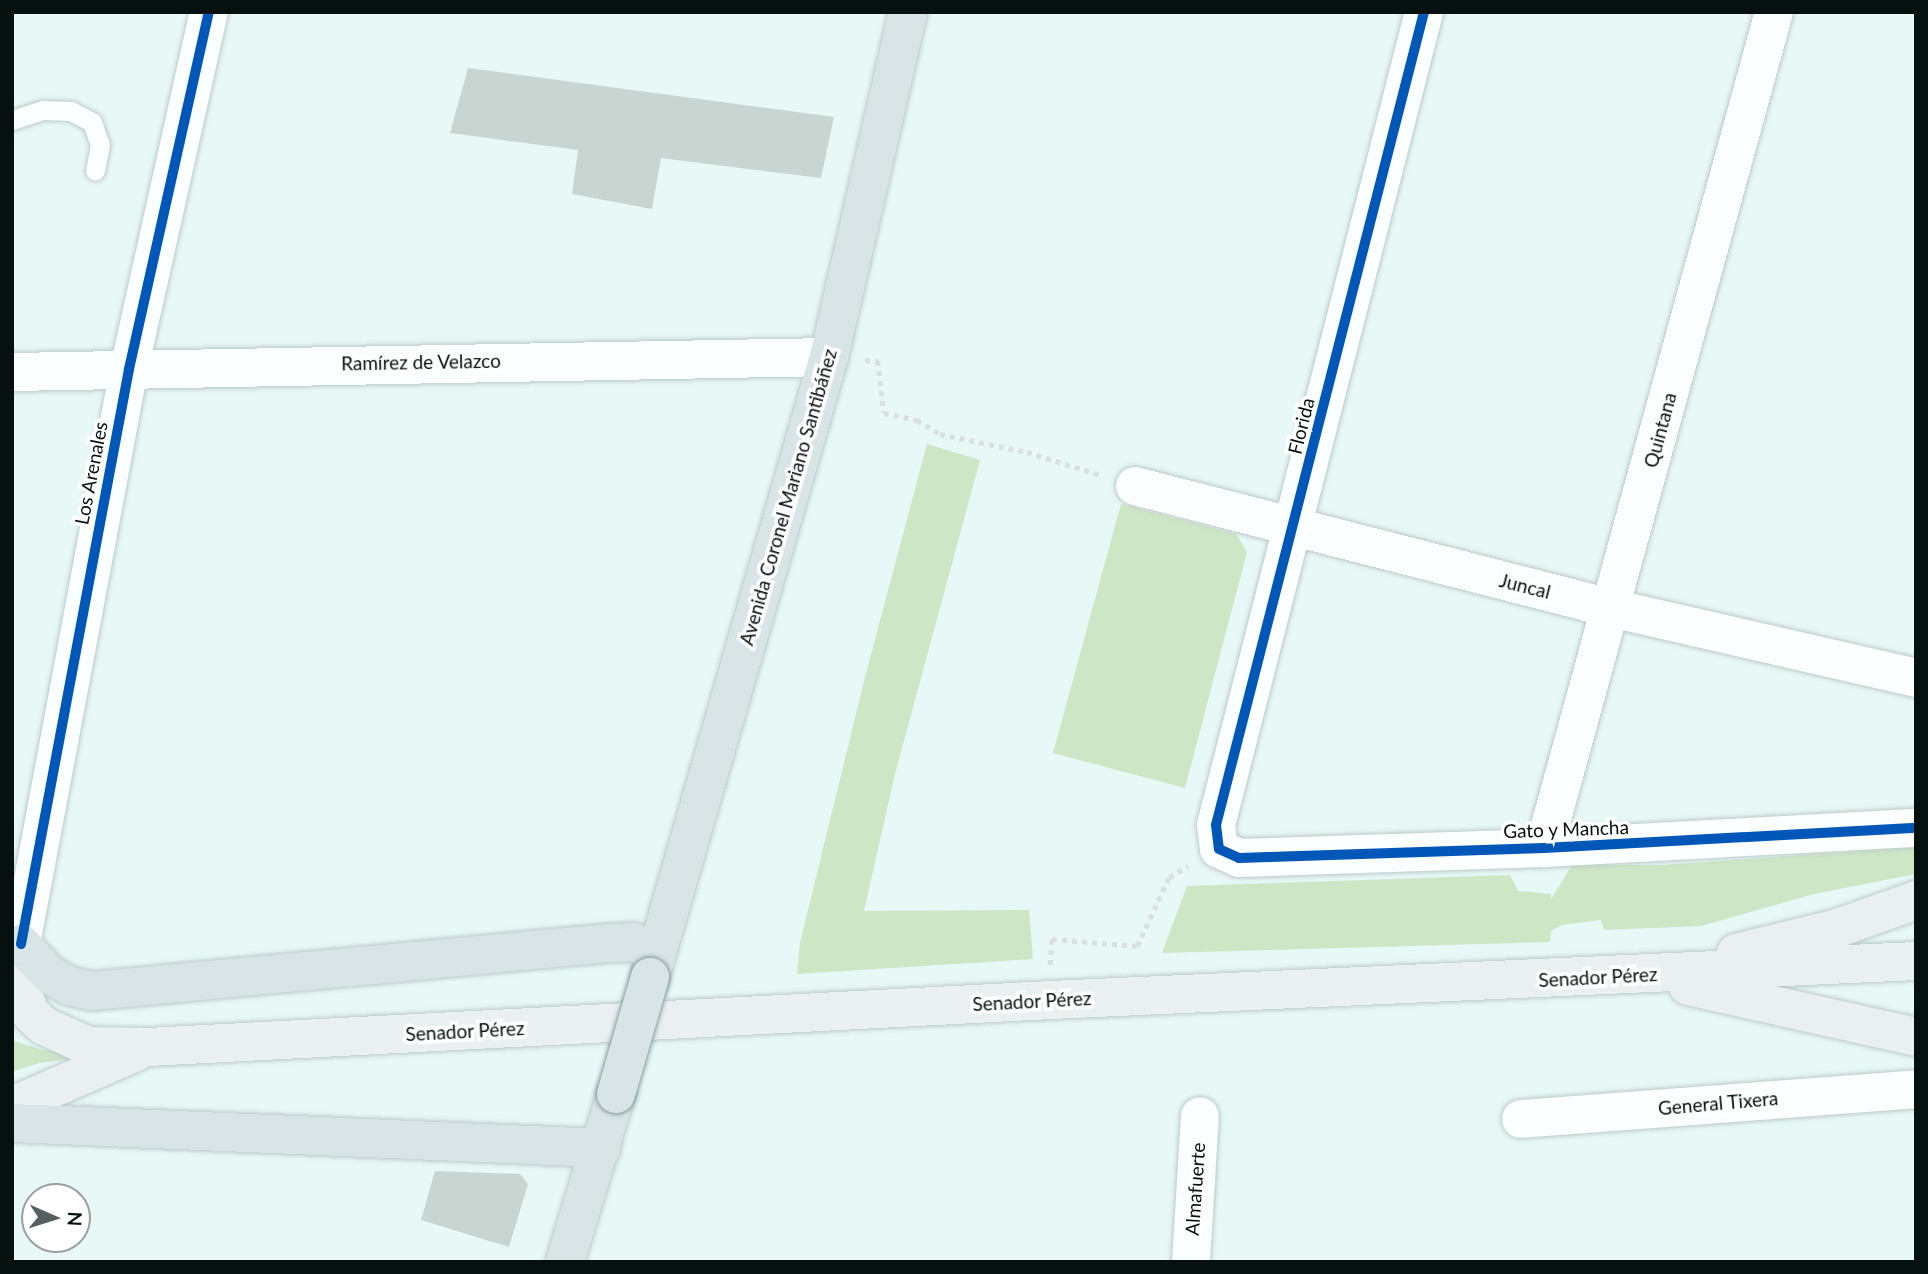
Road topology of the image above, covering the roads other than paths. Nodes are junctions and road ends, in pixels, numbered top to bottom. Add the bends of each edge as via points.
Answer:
1 (209, 12) edge
2 (908, 12) edge
3 (1424, 12) edge
4 (1774, 12) edge
5 (12, 120) edge
6 (95, 171) dead end
7 (830, 357) junction
8 (128, 369) junction
9 (12, 372) edge
10 (1135, 486) road end
11 (1293, 526) junction
12 (1611, 608) junction
13 (1916, 678) edge
14 (1916, 828) edge
15 (1544, 848) junction
16 (1219, 849) joint
17 (1916, 900) edge
18 (21, 944) junction
19 (1916, 961) edge
20 (653, 964) junction
21 (1642, 975) junction
22 (1916, 1037) edge
23 (148, 1047) junction
24 (1916, 1089) edge
25 (12, 1106) edge
26 (1200, 1116) dead end
27 (1521, 1119) dead end
28 (12, 1123) edge
29 (601, 1148) junction
30 (565, 1262) edge
31 (1191, 1262) edge

1 - 8 street, Los Arenales
2 - 7 main road, Avenida Coronel Mariano Santibáñez
3 - 11 street, Florida
4 - 12 street, Quintana
5 - 6 lane via 43,110 71,111 92,122 100,145
7 - 8 street, Ramírez de Velazco
7 - 20 main road, Avenida Coronel Mariano Santibáñez
8 - 9 street, Ramírez de Velazco
8 - 18 street, Los Arenales
10 - 11 street, Juncal
11 - 12 street, Juncal
11 - 16 street, Florida via 1216,825
12 - 13 street, Juncal
12 - 15 street, Quintana
14 - 15 street, Gato y Mancha
15 - 16 street, Gato y Mancha via 1240,858
17 - 21 main road via 1838,928
18 - 20 main road via 50,975 92,991 609,943 633,942
18 - 23 main road, Los Arenales via 22,991 30,1013 44,1026 88,1046
19 - 21 main road, Senador Pérez
20 - 29 main road, Avenida Coronel Mariano Santibáñez, bridge
21 - 22 main road
21 - 23 main road, Senador Pérez via 1065,999
23 - 25 main road
24 - 27 street, General Tixera
26 - 31 street, Almafuerte
28 - 29 main road
29 - 30 main road, Avenida Coronel Mariano Santibáñez

